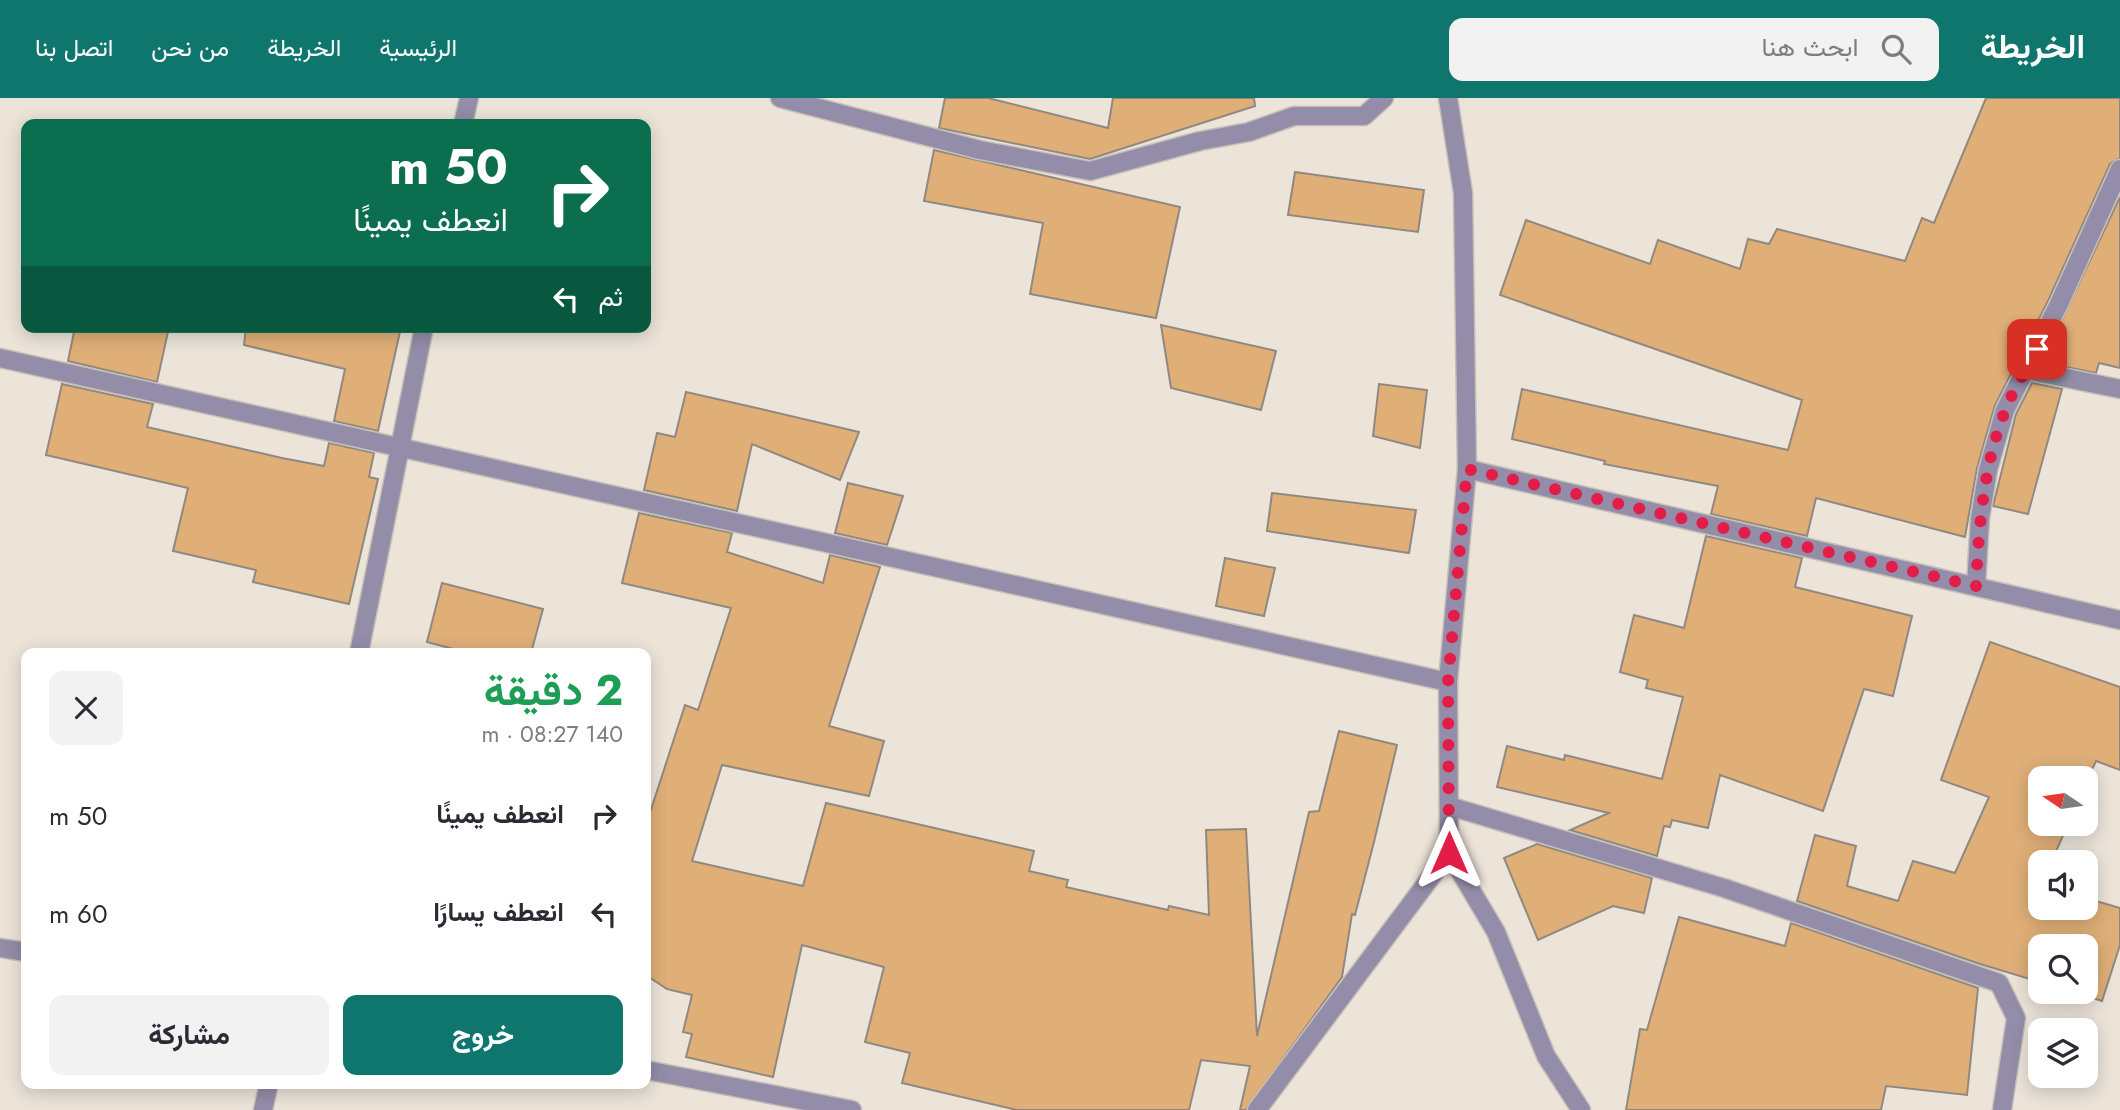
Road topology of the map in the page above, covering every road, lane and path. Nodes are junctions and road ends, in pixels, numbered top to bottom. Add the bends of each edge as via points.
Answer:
1 (468, 98) edge
2 (780, 98) edge
3 (1384, 98) edge
4 (1448, 98) edge
5 (464, 119) edge
6 (2120, 169) edge
7 (423, 333) edge
8 (0, 358) edge
9 (2027, 370) junction
10 (2120, 389) edge
11 (401, 447) junction
12 (1467, 469) junction
13 (1976, 586) junction
14 (2120, 620) edge
15 (360, 648) edge
16 (1448, 682) junction
17 (1449, 806) junction
18 (1449, 853) junction
19 (0, 948) edge
20 (21, 952) edge
21 (651, 1071) edge
22 (268, 1089) edge
23 (263, 1110) edge
24 (852, 1110) edge
25 (1257, 1110) edge
26 (1581, 1110) edge
27 (2002, 1110) edge

1 - 5 street
2 - 3 street via 981,150 1090,171 1249,132 1294,116 1364,116
4 - 12 street via 1463,193
6 - 9 street
7 - 11 street
8 - 11 street
9 - 10 street
9 - 13 street via 2005,410 1988,470
11 - 15 street
11 - 16 street
12 - 13 street
12 - 16 street
13 - 14 street
16 - 17 street
17 - 18 street
17 - 27 street via 1724,888 1999,984 2015,1018
18 - 25 street
18 - 26 street via 1496,932 1546,1056
19 - 20 street
21 - 24 street
22 - 23 street

